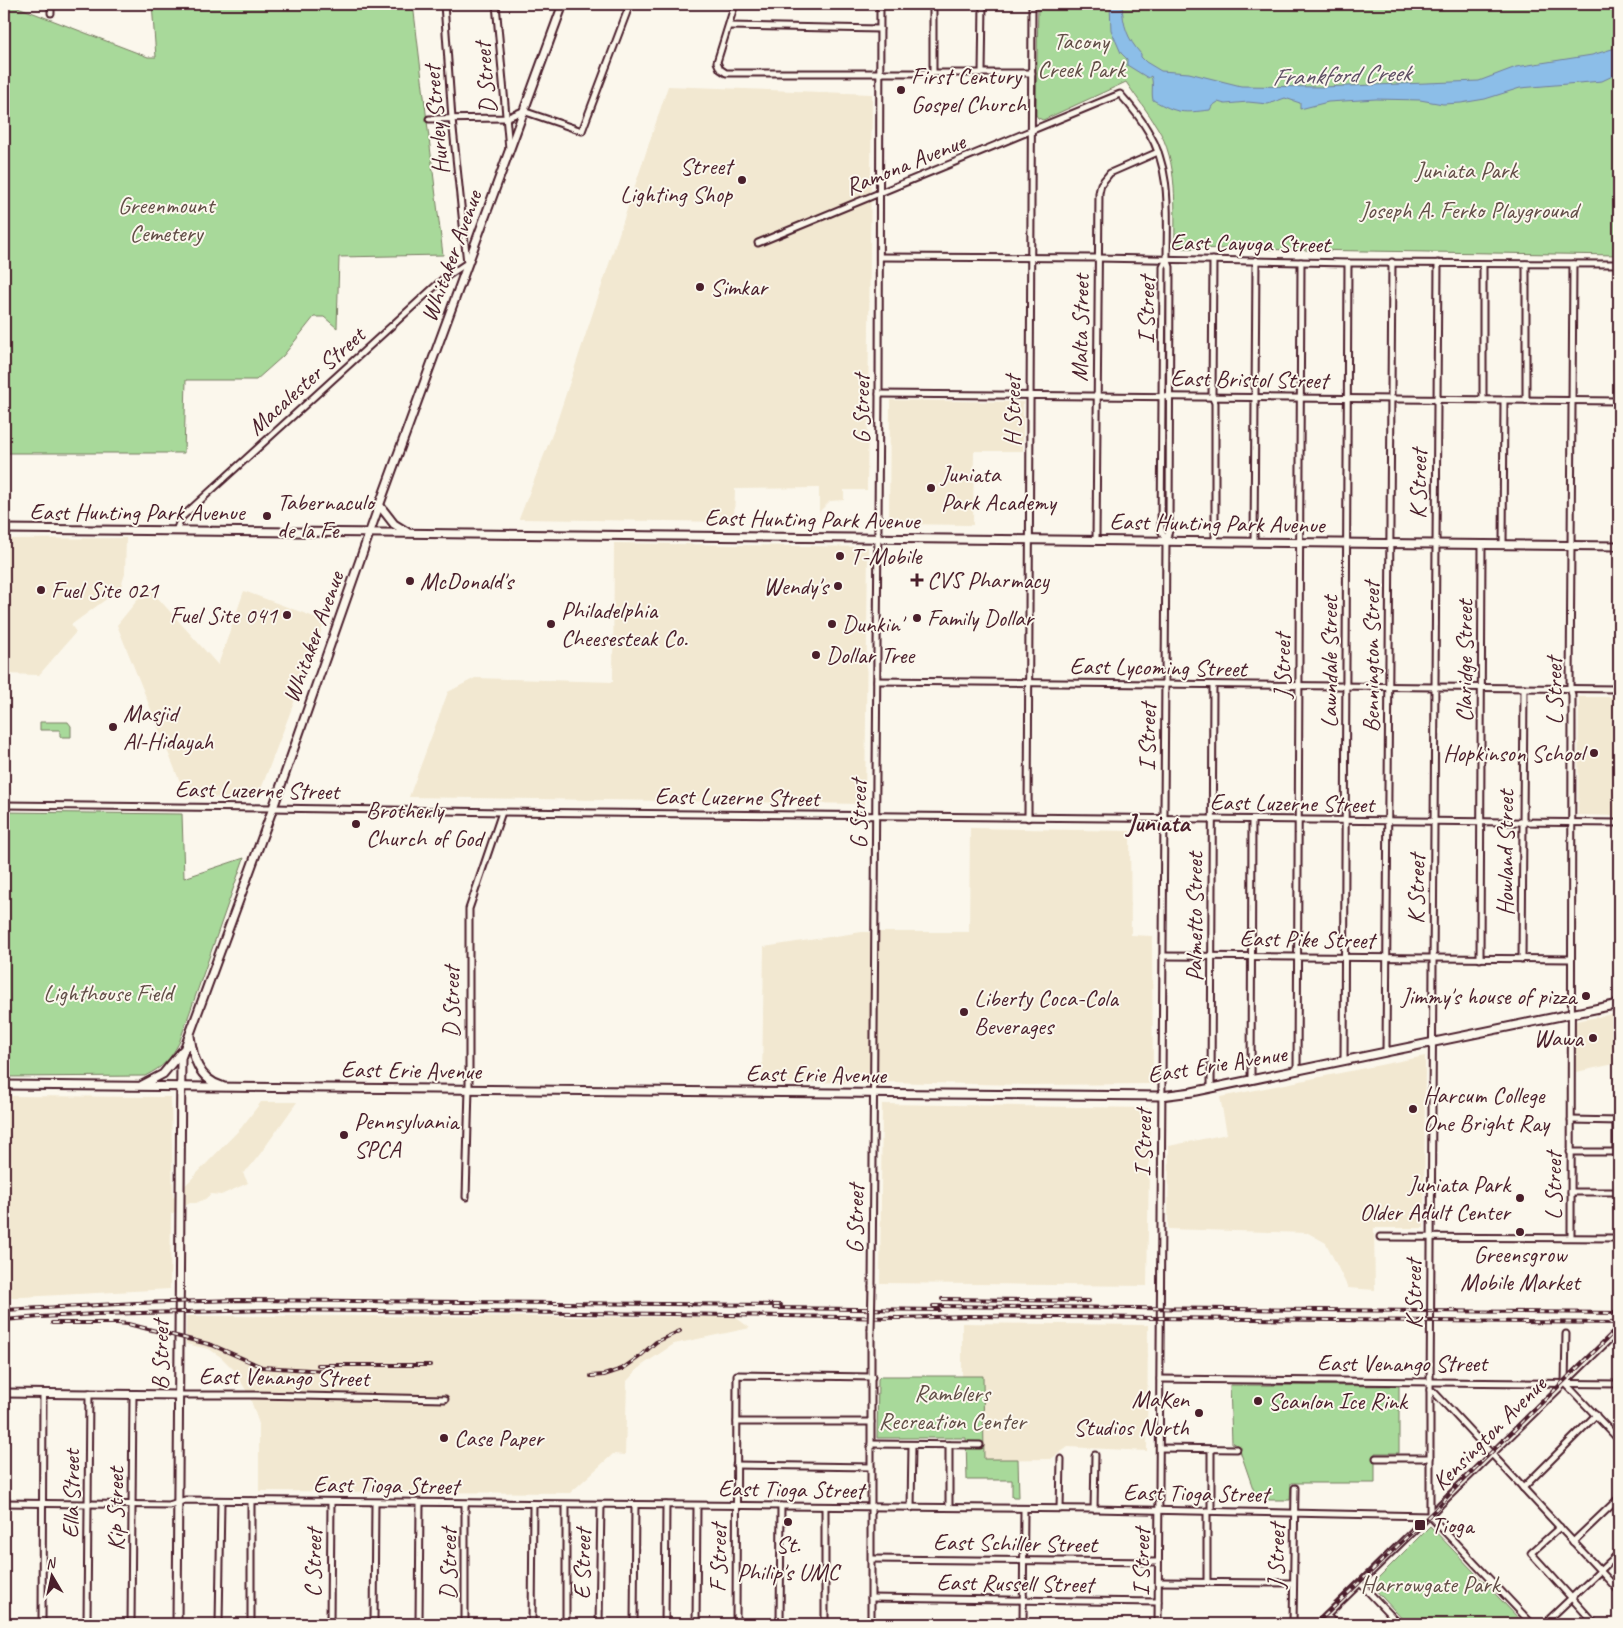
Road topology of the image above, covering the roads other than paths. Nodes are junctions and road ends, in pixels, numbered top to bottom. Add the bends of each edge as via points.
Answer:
1 (51, 4) edge
2 (444, 4) edge
3 (496, 4) edge
4 (563, 4) edge
5 (630, 4) edge
6 (735, 4) edge
7 (880, 4) edge
8 (933, 4) edge
9 (983, 4) edge
10 (1032, 4) edge
11 (51, 13) dead end
12 (729, 26) junction
13 (880, 29) junction
14 (933, 72) junction
15 (880, 73) junction
16 (982, 73) junction
17 (1032, 73) junction
18 (1120, 94) joint
19 (524, 111) junction
20 (506, 118) junction
21 (429, 119) dead end
22 (452, 119) junction
23 (1032, 130) junction
24 (509, 150) junction
25 (1158, 152) junction
26 (879, 193) junction
27 (758, 243) dead end
28 (880, 258) junction
29 (1031, 258) junction
30 (1098, 258) junction
31 (1167, 259) junction
32 (1213, 260) junction
33 (1256, 260) junction
34 (1301, 262) junction
35 (1348, 262) junction
36 (1392, 262) junction
37 (467, 263) junction
38 (1438, 263) junction
39 (1483, 264) junction
40 (1526, 264) junction
41 (1573, 264) junction
42 (1619, 264) edge
43 (879, 394) junction
44 (1030, 395) junction
45 (1162, 396) junction
46 (1169, 396) junction
47 (1212, 396) junction
48 (1097, 397) junction
49 (1255, 397) junction
50 (1301, 398) junction
51 (1347, 398) junction
52 (1391, 399) junction
53 (1436, 399) junction
54 (1483, 400) junction
55 (1504, 400) junction
56 (1526, 400) junction
57 (1572, 400) junction
58 (1619, 401) edge
59 (380, 506) junction
60 (4, 529) edge
61 (176, 531) junction
62 (370, 532) junction
63 (407, 532) junction
64 (878, 538) junction
65 (1029, 540) junction
66 (1096, 540) junction
67 (1166, 541) junction
68 (1215, 542) junction
69 (1254, 542) junction
70 (1300, 542) junction
71 (1347, 543) junction
72 (1390, 543) junction
73 (1435, 544) junction
74 (1482, 544) junction
75 (1504, 544) junction
76 (1570, 546) junction
77 (1619, 546) edge
78 (877, 681) junction
79 (1029, 683) junction
80 (1165, 684) junction
81 (1213, 685) junction
82 (1300, 685) junction
83 (1346, 686) junction
84 (1389, 687) junction
85 (1435, 687) junction
86 (1481, 688) junction
87 (1524, 688) junction
88 (1570, 688) junction
89 (1619, 689) edge
90 (4, 805) edge
91 (273, 808) junction
92 (502, 812) junction
93 (876, 816) junction
94 (1028, 818) junction
95 (1163, 818) junction
96 (1212, 819) junction
97 (1298, 819) junction
98 (1252, 820) junction
99 (1346, 821) junction
100 (1388, 822) junction
101 (1435, 822) junction
102 (1481, 822) junction
103 (1523, 822) junction
104 (1572, 823) junction
105 (1619, 823) edge
106 (1163, 956) junction
107 (1212, 956) junction
108 (1251, 956) junction
109 (1297, 957) junction
110 (1345, 957) junction
111 (1387, 958) junction
112 (1433, 958) junction
113 (1480, 958) junction
114 (1522, 959) junction
115 (1571, 959) junction
116 (1619, 1004) edge
117 (1571, 1014) junction
118 (190, 1034) junction
119 (1433, 1042) junction
120 (185, 1046) junction
121 (1386, 1052) junction
122 (1344, 1061) junction
123 (1297, 1070) junction
124 (1251, 1080) junction
125 (4, 1085) edge
126 (132, 1086) junction
127 (181, 1087) junction
128 (230, 1087) junction
129 (1211, 1088) junction
130 (468, 1090) junction
131 (874, 1093) junction
132 (1161, 1096) junction
133 (1571, 1120) junction
134 (1618, 1121) edge
135 (1570, 1152) junction
136 (1618, 1152) edge
137 (1571, 1192) junction
138 (1619, 1192) edge
139 (466, 1197) dead end
140 (1380, 1237) dead end
141 (1431, 1237) junction
142 (1571, 1237) junction
143 (1619, 1238) edge
144 (1619, 1330) edge
145 (1566, 1334) dead end
146 (872, 1377) junction
147 (1160, 1379) junction
148 (1430, 1382) junction
149 (1565, 1383) junction
150 (1619, 1384) edge
151 (1430, 1390) junction
152 (4, 1393) edge
153 (43, 1393) junction
154 (89, 1394) junction
155 (133, 1394) junction
156 (178, 1395) junction
157 (445, 1399) dead end
158 (1596, 1415) junction
159 (737, 1422) junction
160 (871, 1422) junction
161 (1619, 1440) edge
162 (872, 1444) junction
163 (912, 1445) junction
164 (949, 1445) junction
165 (980, 1445) dead end
166 (1160, 1448) junction
167 (1211, 1449) junction
168 (1237, 1450) dead end
169 (1491, 1454) junction
170 (1095, 1455) dead end
171 (1376, 1458) dead end
172 (1430, 1458) junction
173 (1061, 1459) dead end
174 (736, 1465) junction
175 (871, 1467) junction
176 (1295, 1488) dead end
177 (1523, 1488) junction
178 (1619, 1498) edge
179 (221, 1501) junction
180 (251, 1501) junction
181 (331, 1502) junction
182 (4, 1503) edge
183 (178, 1503) junction
184 (375, 1503) junction
185 (43, 1504) junction
186 (88, 1504) junction
187 (132, 1504) junction
188 (420, 1504) junction
189 (465, 1504) junction
190 (533, 1504) junction
191 (566, 1505) junction
192 (600, 1505) junction
193 (635, 1505) junction
194 (666, 1505) junction
195 (697, 1506) junction
196 (736, 1506) junction
197 (780, 1506) junction
198 (825, 1507) junction
199 (871, 1508) junction
200 (912, 1508) junction
201 (949, 1508) junction
202 (1024, 1509) junction
203 (1060, 1509) junction
204 (1094, 1509) junction
205 (1160, 1511) junction
206 (1209, 1511) junction
207 (1295, 1512) junction
208 (1430, 1516) junction
209 (1560, 1527) junction
210 (1573, 1542) junction
211 (1619, 1553) edge
212 (872, 1559) junction
213 (1023, 1561) junction
214 (1158, 1562) junction
215 (1600, 1571) junction
216 (1159, 1582) junction
217 (1207, 1582) junction
218 (1293, 1583) junction
219 (1361, 1584) junction
220 (1619, 1591) edge
221 (871, 1598) junction
222 (1571, 1598) junction
223 (1023, 1600) junction
224 (1158, 1602) junction
225 (1327, 1616) junction
226 (42, 1624) edge
227 (87, 1624) edge
228 (131, 1624) edge
229 (177, 1624) edge
230 (219, 1624) edge
231 (251, 1624) edge
232 (330, 1624) edge
233 (374, 1624) edge
234 (419, 1624) edge
235 (465, 1624) edge
236 (532, 1624) edge
237 (566, 1624) edge
238 (599, 1624) edge
239 (634, 1624) edge
240 (665, 1624) edge
241 (696, 1624) edge
242 (736, 1624) edge
243 (780, 1624) edge
244 (825, 1624) edge
245 (871, 1624) edge
246 (1023, 1624) edge
247 (1158, 1624) edge
248 (1293, 1624) edge
249 (1318, 1624) edge
250 (1335, 1624) edge
251 (1399, 1624) edge
252 (1532, 1624) edge
253 (1544, 1624) edge
254 (1595, 1624) edge

1 - 11 street
2 - 22 street, Hurley Street
3 - 20 street, D Street
4 - 19 main road, Whitaker Avenue
5 - 19 street via 582,131
6 - 12 street
7 - 13 street, G Street
8 - 14 street
9 - 16 street
10 - 17 street, H Street
12 - 13 street
12 - 15 street via 717,62 726,73
13 - 15 street, G Street
14 - 15 street
14 - 16 street
15 - 26 street, G Street
16 - 17 street
17 - 23 street, H Street
18 - 23 street, Ramona Avenue
18 - 25 street, I Street via 1149,132
19 - 20 street
19 - 24 main road, Whitaker Avenue
20 - 22 street
20 - 24 street, D Street
21 - 22 street
22 - 37 street, Hurley Street
23 - 26 street, Ramona Avenue
23 - 29 street, H Street
24 - 37 main road, Whitaker Avenue
25 - 30 street, Malta Street via 1110,173 1101,184
25 - 31 street, I Street via 1167,190
26 - 27 street, Ramona Avenue
26 - 28 street, G Street
28 - 29 street, East Cayuga Street
28 - 43 street, G Street
29 - 30 street, East Cayuga Street
29 - 44 street, H Street
30 - 31 street, East Cayuga Street
30 - 48 street, Malta Street
31 - 32 street, East Cayuga Street
31 - 45 street, I Street via 1163,267
31 - 46 street, I Street via 1170,267
32 - 33 street, East Cayuga Street
32 - 47 street
33 - 34 street, East Cayuga Street
33 - 49 street
34 - 35 street, East Cayuga Street
34 - 50 street, J Street
35 - 36 street, East Cayuga Street
35 - 51 street, Lawndale Street
36 - 38 street, East Cayuga Street
36 - 52 street, Bennington Street
37 - 59 main road, Whitaker Avenue
37 - 61 street, Macalester Street via 443,279 181,518
38 - 39 street, East Cayuga Street
38 - 53 street, K Street
39 - 40 street, East Cayuga Street
39 - 54 street
40 - 41 street, East Cayuga Street
40 - 56 street
41 - 42 street, East Cayuga Street
41 - 57 street, L Street
43 - 44 street, East Bristol Street
43 - 64 street, G Street
44 - 48 street, East Bristol Street
44 - 65 street, H Street
45 - 46 street, East Bristol Street
45 - 48 street, East Bristol Street
45 - 67 street, I Street via 1161,530
46 - 47 street, East Bristol Street
46 - 67 street, I Street via 1169,531
47 - 49 street, East Bristol Street
47 - 68 street via 1215,403
48 - 66 street, Malta Street
49 - 50 street, East Bristol Street
49 - 69 street
50 - 51 street, East Bristol Street
50 - 70 street, J Street
51 - 52 street, East Bristol Street
51 - 71 street, Lawndale Street
52 - 53 street, East Bristol Street
52 - 72 street, Bennington Street
53 - 54 street, East Bristol Street
53 - 73 street, K Street
54 - 55 street, East Bristol Street
55 - 56 street, East Bristol Street
55 - 75 street
56 - 57 street, East Bristol Street
57 - 58 street, East Bristol Street
57 - 76 street, L Street
59 - 62 main road, Whitaker Avenue
59 - 63 main road via 394,524
60 - 61 main road, East Hunting Park Avenue
61 - 62 main road, East Hunting Park Avenue
62 - 63 main road, East Hunting Park Avenue
62 - 91 main road, Whitaker Avenue
63 - 64 main road, East Hunting Park Avenue
64 - 65 main road, East Hunting Park Avenue
64 - 78 street, G Street
65 - 66 main road, East Hunting Park Avenue
65 - 79 street, H Street
66 - 67 main road, East Hunting Park Avenue
67 - 68 main road, East Hunting Park Avenue
67 - 80 street, I Street
68 - 69 main road, East Hunting Park Avenue
69 - 70 main road, East Hunting Park Avenue
70 - 71 main road, East Hunting Park Avenue
70 - 82 street, J Street
71 - 72 main road, East Hunting Park Avenue
71 - 83 street, Lawndale Street
72 - 73 main road, East Hunting Park Avenue
72 - 84 street, Bennington Street
73 - 74 main road, East Hunting Park Avenue
73 - 85 street, K Street
74 - 75 main road, East Hunting Park Avenue
74 - 86 street, Claridge Street
75 - 76 main road, East Hunting Park Avenue
76 - 77 main road, East Hunting Park Avenue
76 - 88 street, L Street
78 - 79 street, East Lycoming Street
78 - 93 street, G Street
79 - 80 street, East Lycoming Street
79 - 94 street, H Street
80 - 81 street, East Lycoming Street
80 - 95 street, I Street
81 - 82 street, East Lycoming Street
81 - 96 street, Palmetto Street
82 - 83 street, East Lycoming Street
82 - 97 street, J Street
83 - 84 street, East Lycoming Street
83 - 99 street, Lawndale Street
84 - 85 street, East Lycoming Street
84 - 100 street, Bennington Street
85 - 86 street, East Lycoming Street
85 - 101 street, K Street
86 - 87 street, East Lycoming Street
86 - 102 street, Claridge Street
87 - 88 street, East Lycoming Street
87 - 103 street, Howland Street
88 - 89 street, East Lycoming Street
88 - 104 street, L Street
90 - 91 street, East Luzerne Street
91 - 92 street, East Luzerne Street
91 - 118 main road, Whitaker Avenue
92 - 93 street, East Luzerne Street
92 - 130 street, D Street via 468,909
93 - 94 street, East Luzerne Street
93 - 131 street, G Street
94 - 95 street, East Luzerne Street
95 - 96 street, East Luzerne Street
95 - 106 street, I Street
96 - 98 street, East Luzerne Street
96 - 107 street, Palmetto Street
97 - 98 street, East Luzerne Street
97 - 99 street, East Luzerne Street
97 - 109 street, J Street
98 - 108 street
99 - 100 street, East Luzerne Street
99 - 110 street, Lawndale Street
100 - 101 street, East Luzerne Street
100 - 111 street, Bennington Street
101 - 102 street, East Luzerne Street
101 - 112 street, K Street
102 - 103 street, East Luzerne Street
102 - 113 street, Claridge Street
103 - 104 street, East Luzerne Street
103 - 114 street, Howland Street
104 - 105 street, East Luzerne Street
104 - 115 street, L Street
106 - 107 street, East Pike Street
106 - 132 street, I Street
107 - 108 street, East Pike Street
107 - 129 street, Palmetto Street
108 - 109 street, East Pike Street
108 - 124 street
109 - 110 street, East Pike Street
109 - 123 street, J Street
110 - 111 street, East Pike Street
110 - 122 street, Lawndale Street
111 - 112 street, East Pike Street
111 - 121 street, Bennington Street
112 - 113 street, East Pike Street
112 - 119 street, K Street
113 - 114 street, East Pike Street
114 - 115 street, East Pike Street
115 - 117 street, L Street
116 - 117 main road, East Erie Avenue
117 - 119 main road, East Erie Avenue
117 - 133 street, L Street
118 - 120 main road, Whitaker Avenue
118 - 128 main road via 193,1057 199,1069 220,1086
119 - 121 main road, East Erie Avenue
119 - 141 street, K Street
120 - 126 main road via 163,1074
120 - 127 main road, Whitaker Avenue via 181,1058
121 - 122 main road, East Erie Avenue
122 - 123 main road, East Erie Avenue
123 - 124 main road, East Erie Avenue
124 - 129 main road, East Erie Avenue
125 - 126 main road, East Erie Avenue
126 - 127 main road, East Erie Avenue
127 - 128 main road, East Erie Avenue
127 - 156 main road, B Street
128 - 130 main road, East Erie Avenue
129 - 132 main road, East Erie Avenue
130 - 131 main road, East Erie Avenue
130 - 139 street, D Street
131 - 132 main road, East Erie Avenue
131 - 146 street, G Street, bridge
132 - 147 street, I Street
133 - 134 street
133 - 135 street, L Street
134 - 136 street
135 - 136 street
135 - 137 street, L Street
137 - 138 street
137 - 142 street, L Street
140 - 141 street
141 - 142 street
141 - 148 street, K Street
142 - 143 street
144 - 149 street, Kensington Avenue
145 - 149 street
146 - 159 street, F Street via 737,1375
146 - 160 street, G Street
147 - 148 street, East Venango Street
147 - 166 street, I Street
148 - 149 street, East Venango Street
148 - 151 street, K Street
149 - 150 street, East Venango Street
149 - 158 street
149 - 169 street, Kensington Avenue
151 - 169 street
151 - 172 street, K Street
152 - 153 main road, East Venango Street
153 - 154 main road, East Venango Street
153 - 185 street
154 - 155 main road, East Venango Street
154 - 186 street, Ella Street
155 - 156 main road, East Venango Street
155 - 187 street, Kip Street
156 - 157 street, East Venango Street
156 - 183 main road, B Street
158 - 161 street
158 - 177 street
159 - 160 street
159 - 174 street, F Street
160 - 162 street, G Street
162 - 163 street
162 - 175 street, G Street
163 - 164 street
163 - 200 street
164 - 165 street
164 - 201 street
166 - 167 street
166 - 205 street, I Street
167 - 168 street
167 - 206 street
169 - 177 street
169 - 208 street, Kensington Avenue
170 - 204 street
171 - 172 street
172 - 208 street, K Street
173 - 203 street
174 - 175 street
174 - 196 street, F Street
175 - 199 street, G Street
176 - 207 street, J Street
177 - 209 street
178 - 210 street
179 - 180 street, East Tioga Street
179 - 183 street, East Tioga Street via 186,1500
179 - 230 street
180 - 181 street, East Tioga Street
180 - 231 street
181 - 184 street, East Tioga Street
181 - 232 street, C Street
182 - 185 street, East Tioga Street
183 - 187 street, East Tioga Street
183 - 229 main road, B Street
184 - 188 street, East Tioga Street
184 - 233 street
185 - 186 street, East Tioga Street
185 - 226 street
186 - 187 street, East Tioga Street
186 - 227 street, Ella Street
187 - 228 street, Kip Street
188 - 189 street, East Tioga Street
188 - 234 street
189 - 190 street, East Tioga Street
189 - 235 street, D Street
190 - 191 street, East Tioga Street
190 - 236 street
191 - 192 street, East Tioga Street
191 - 237 street
192 - 193 street, East Tioga Street
192 - 238 street, E Street
193 - 194 street, East Tioga Street
193 - 239 street
194 - 195 street, East Tioga Street
194 - 240 street
195 - 196 street, East Tioga Street
195 - 241 street
196 - 197 street, East Tioga Street
196 - 242 street, F Street
197 - 198 street, East Tioga Street
197 - 243 street
198 - 199 street, East Tioga Street
198 - 244 street
199 - 200 street, East Tioga Street
199 - 212 street, G Street
200 - 201 street, East Tioga Street
201 - 202 street, East Tioga Street
202 - 203 street, East Tioga Street
202 - 213 street
203 - 204 street, East Tioga Street
204 - 205 street, East Tioga Street
205 - 206 street, East Tioga Street
205 - 214 street, I Street
206 - 207 street, East Tioga Street
206 - 217 street
207 - 208 street, East Tioga Street
207 - 218 street, J Street
208 - 219 street, Kensington Avenue
208 - 252 street
209 - 210 street
209 - 222 street via 1531,1553
210 - 215 street
211 - 215 street
212 - 213 street, East Schiller Street
212 - 221 street, G Street
213 - 214 street, East Schiller Street
213 - 223 street
214 - 216 street, I Street
215 - 220 street
215 - 222 street
216 - 217 street
216 - 224 street, I Street
217 - 218 street
218 - 248 street, J Street
219 - 225 street, Kensington Avenue
219 - 251 street
221 - 223 street, East Russell Street
221 - 245 street, G Street
222 - 253 street
222 - 254 street
223 - 224 street, East Russell Street
223 - 246 street
224 - 247 street, I Street
225 - 249 street, Kensington Avenue
225 - 250 street

